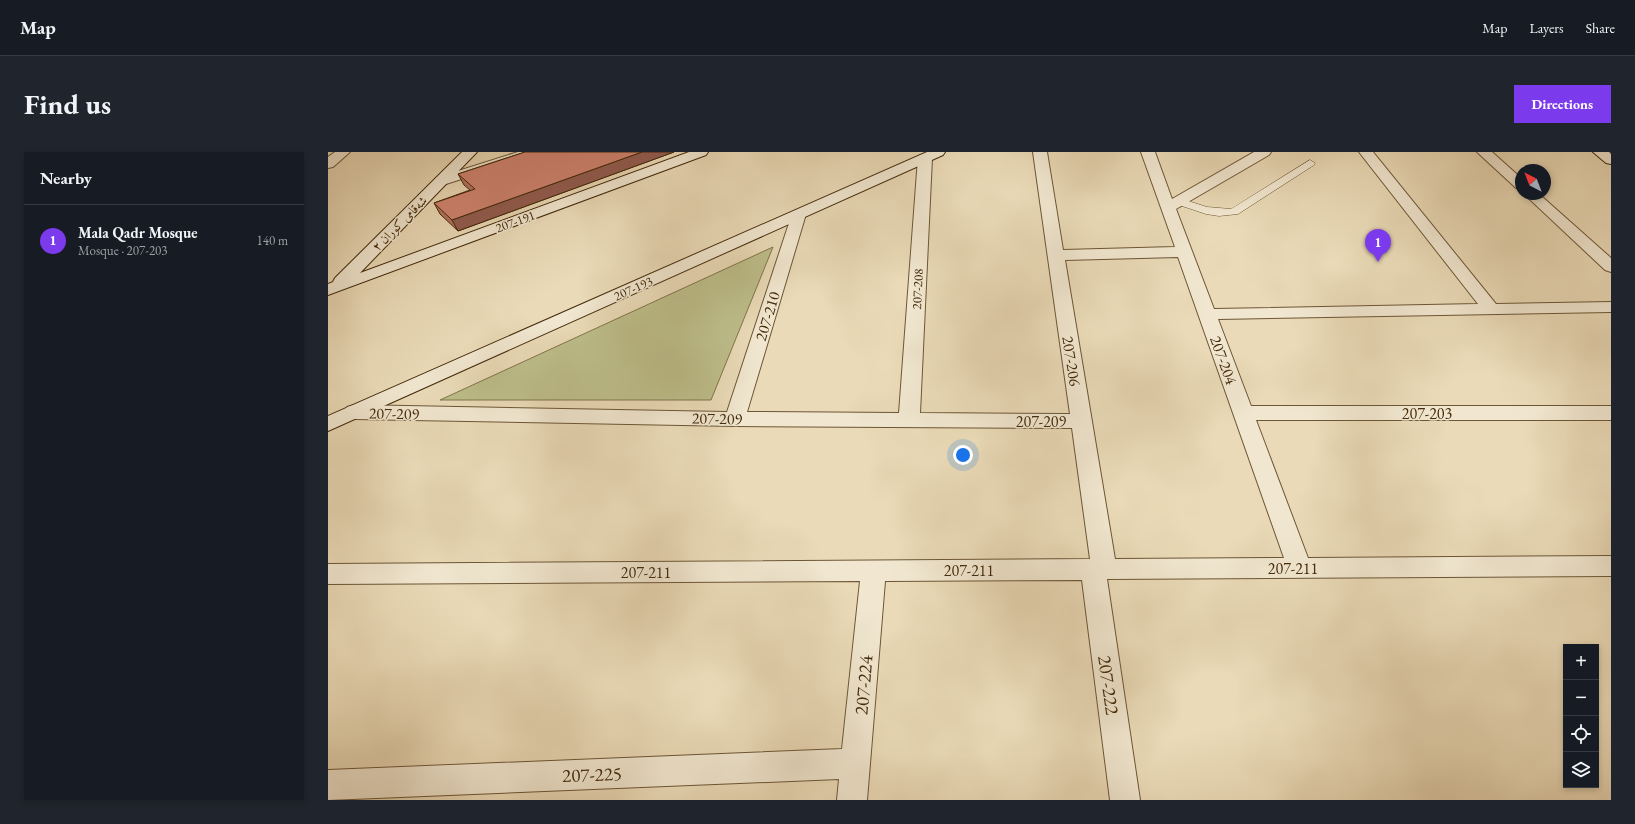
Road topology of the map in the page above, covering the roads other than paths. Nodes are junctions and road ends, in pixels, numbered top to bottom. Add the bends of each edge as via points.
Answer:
1 (343, 152) edge
2 (470, 152) edge
3 (531, 152) edge
4 (701, 152) edge
5 (1040, 152) edge
6 (1148, 152) edge
7 (1264, 152) edge
8 (1366, 152) edge
9 (1484, 152) edge
10 (1600, 152) edge
11 (932, 155) edge
12 (1611, 160) edge
13 (1310, 163) dead end
14 (328, 164) edge
15 (1515, 180) edge
16 (441, 181) junction
17 (1538, 200) edge
18 (1174, 204) junction
19 (799, 214) junction
20 (1185, 252) junction
21 (1056, 255) junction
22 (1611, 267) edge
23 (330, 290) edge
24 (1611, 307) edge
25 (1491, 309) junction
26 (1208, 314) junction
27 (354, 412) junction
28 (1243, 413) junction
29 (1611, 413) edge
30 (735, 419) junction
31 (909, 420) junction
32 (1081, 421) junction
33 (328, 424) edge
34 (1611, 566) edge
35 (1300, 568) junction
36 (1098, 569) junction
37 (873, 571) junction
38 (328, 574) edge
39 (855, 763) junction
40 (328, 785) edge
41 (852, 800) edge
42 (1125, 800) edge

1 - 14 street
2 - 16 street, شەقامی کوران ٢
3 - 16 street
4 - 23 street, 207-191
5 - 21 street, 207-206
6 - 18 street, 207-204
7 - 18 street
8 - 25 street
9 - 15 street
10 - 12 street
11 - 19 street, 207-193
11 - 31 street, 207-208
13 - 18 lane via 1234,212 1220,214
16 - 23 street, شەقامی کوران ٢
17 - 22 street
18 - 20 street, 207-204
19 - 27 street, 207-193
19 - 30 street, 207-210
20 - 21 street
20 - 26 street, 207-204
21 - 32 street, 207-206
24 - 25 street
25 - 26 street
26 - 28 street, 207-204
27 - 30 street, 207-209
27 - 33 street, 207-193
28 - 29 street, 207-203
28 - 35 street, 207-204
30 - 31 street, 207-209
31 - 32 street, 207-209
32 - 36 street, 207-206
34 - 35 street, 207-211
35 - 36 street, 207-211
36 - 37 street, 207-211
36 - 42 street, 207-222
37 - 38 street, 207-211
37 - 39 street, 207-224
39 - 40 street, 207-225
39 - 41 street, 207-224

